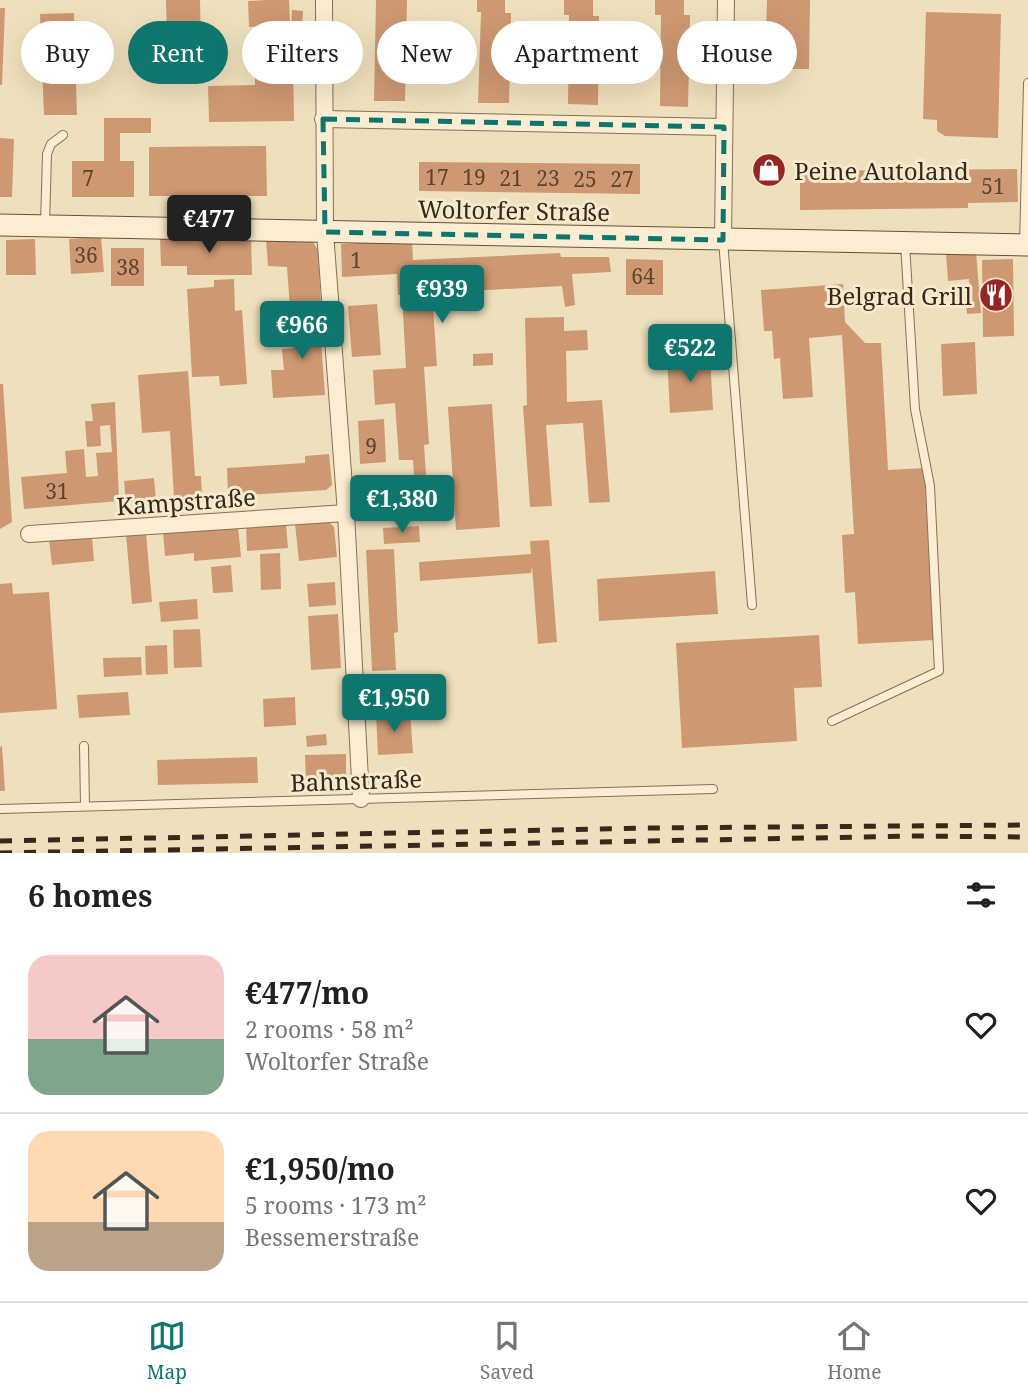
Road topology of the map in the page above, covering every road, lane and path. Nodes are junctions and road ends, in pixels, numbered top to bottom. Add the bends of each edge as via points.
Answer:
1 (324, 0) edge
2 (726, 0) edge
3 (1028, 83) edge
4 (323, 119) junction
5 (724, 127) junction
6 (63, 135) dead end
7 (0, 225) edge
8 (45, 225) junction
9 (325, 232) junction
10 (723, 240) junction
11 (905, 243) junction
12 (1026, 245) edge
13 (346, 513) junction
14 (29, 534) dead end
15 (752, 605) dead end
16 (832, 721) dead end
17 (84, 746) dead end
18 (713, 789) dead end
19 (361, 799) junction
20 (85, 806) junction
21 (0, 809) edge

1 - 4 street
2 - 5 street
3 - 12 lane
4 - 5 street
4 - 9 street
5 - 10 street
6 - 8 lane via 47,154
7 - 8 street, Woltorfer Straße
8 - 9 street, Woltorfer Straße
9 - 10 street, Woltorfer Straße
9 - 13 street
10 - 11 street, Woltorfer Straße
10 - 15 lane
11 - 12 street, Woltorfer Straße
11 - 16 lane via 915,409 930,486 939,671
13 - 14 street, Kampstraße
13 - 19 street
17 - 20 lane
18 - 19 lane, Bahnstraße
19 - 20 lane, Bahnstraße
20 - 21 lane, Bahnstraße

